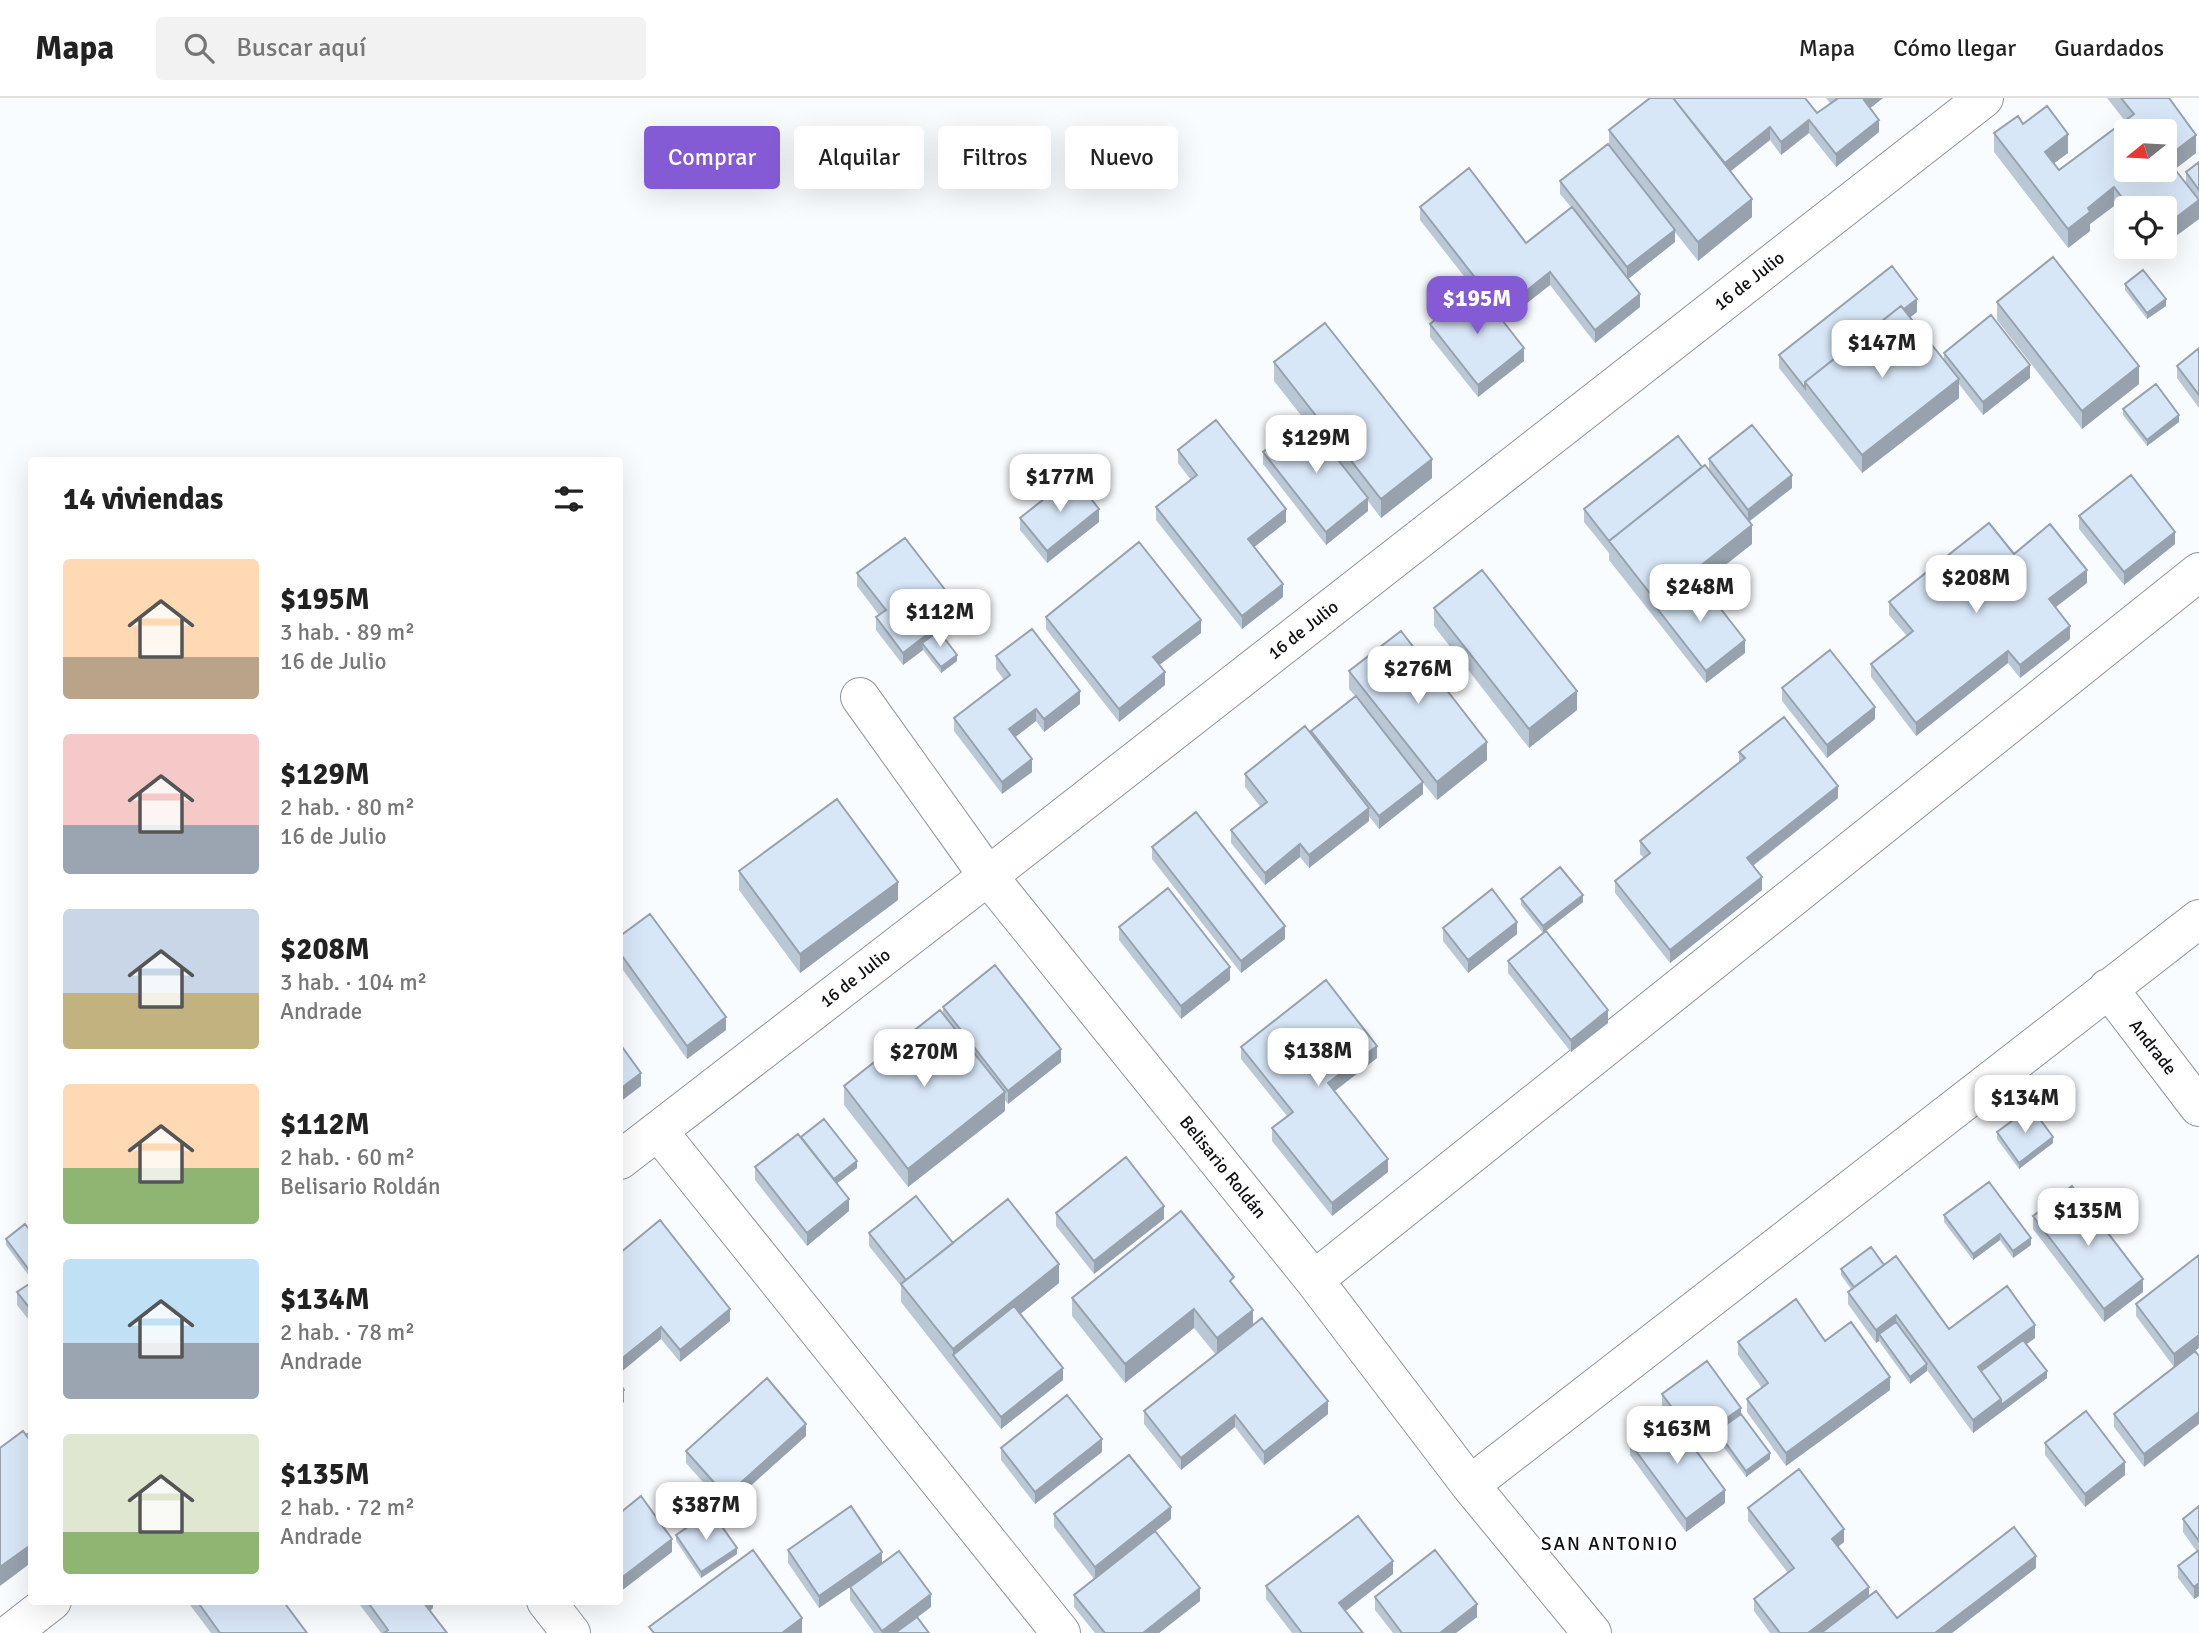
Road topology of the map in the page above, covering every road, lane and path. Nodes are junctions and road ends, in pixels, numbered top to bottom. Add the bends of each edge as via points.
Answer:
1 (1984, 98) edge
2 (2199, 572) edge
3 (860, 697) dead end
4 (988, 876) junction
5 (2199, 919) edge
6 (2108, 988) junction
7 (2199, 1107) edge
8 (657, 1130) junction
9 (623, 1158) edge
10 (1314, 1280) junction
11 (1470, 1485) junction
12 (47, 1605) edge
13 (549, 1605) edge
14 (11, 1633) edge
15 (571, 1633) edge
16 (1061, 1633) edge
17 (1591, 1633) edge

1 - 4 street, 16 de Julio
2 - 10 street
3 - 4 street, Belisario Roldán
4 - 8 street, 16 de Julio
4 - 10 street, Belisario Roldán
5 - 6 street
6 - 7 street, Andrade
6 - 11 street
8 - 9 street, 16 de Julio
8 - 16 street
10 - 11 street, Belisario Roldán
11 - 17 street, Belisario Roldán
12 - 14 street
13 - 15 street

